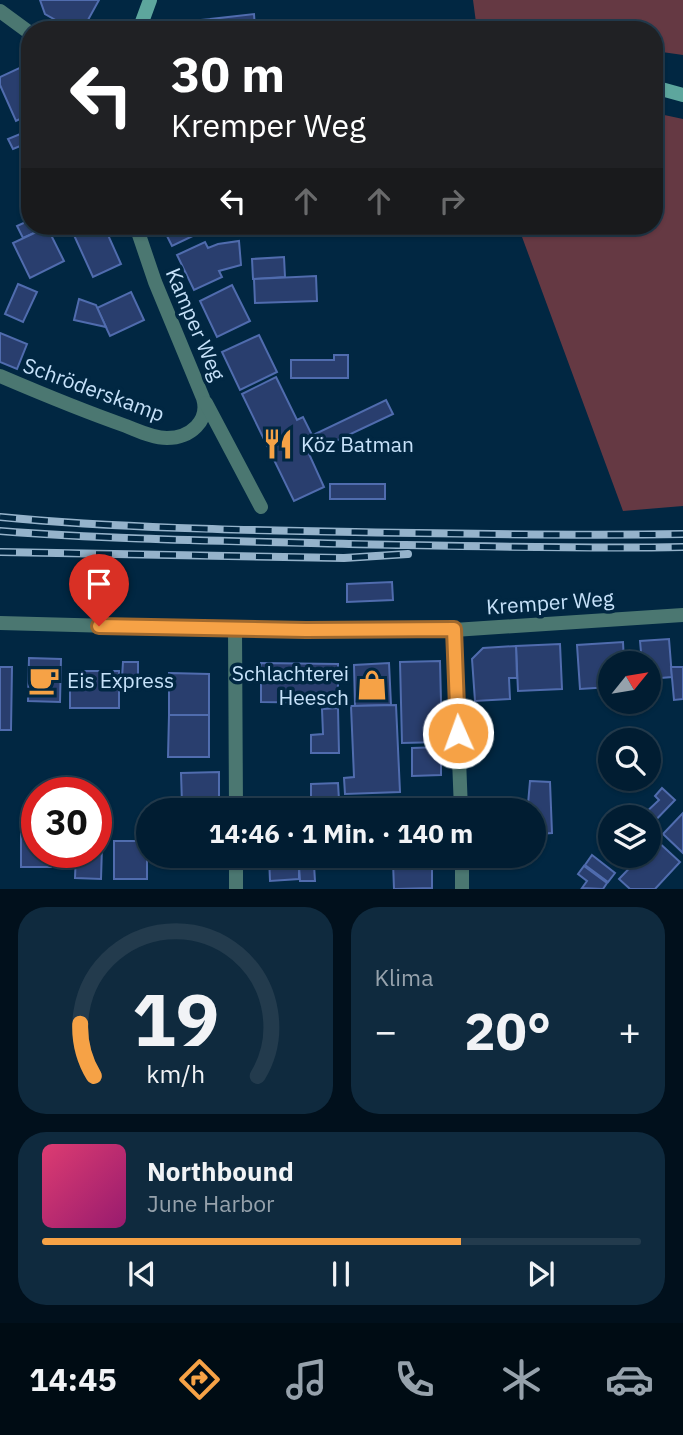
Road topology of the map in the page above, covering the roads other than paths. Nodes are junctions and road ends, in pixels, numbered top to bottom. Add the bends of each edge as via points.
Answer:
1 (150, 0) edge
2 (0, 11) edge
3 (142, 21) edge
4 (21, 26) edge
5 (663, 90) edge
6 (683, 95) edge
7 (139, 235) edge
8 (0, 376) edge
9 (204, 398) junction
10 (205, 414) joint
11 (261, 507) dead end
12 (683, 615) edge
13 (0, 624) edge
14 (235, 629) junction
15 (454, 629) junction
16 (236, 798) edge
17 (461, 798) edge
18 (236, 868) edge
19 (462, 868) edge
20 (236, 889) edge
21 (462, 889) edge

1 - 3 main road
2 - 4 street
5 - 6 main road
7 - 9 street, Kamper Weg
8 - 10 street, Schröderskamp via 96,416 166,438 184,435 198,426
9 - 10 street, Kamper Weg
9 - 11 street, Kamper Weg
12 - 15 street, Kremper Weg
13 - 14 street, Kremper Weg
14 - 15 street, Kremper Weg
14 - 16 street
15 - 17 street
18 - 20 street
19 - 21 street

